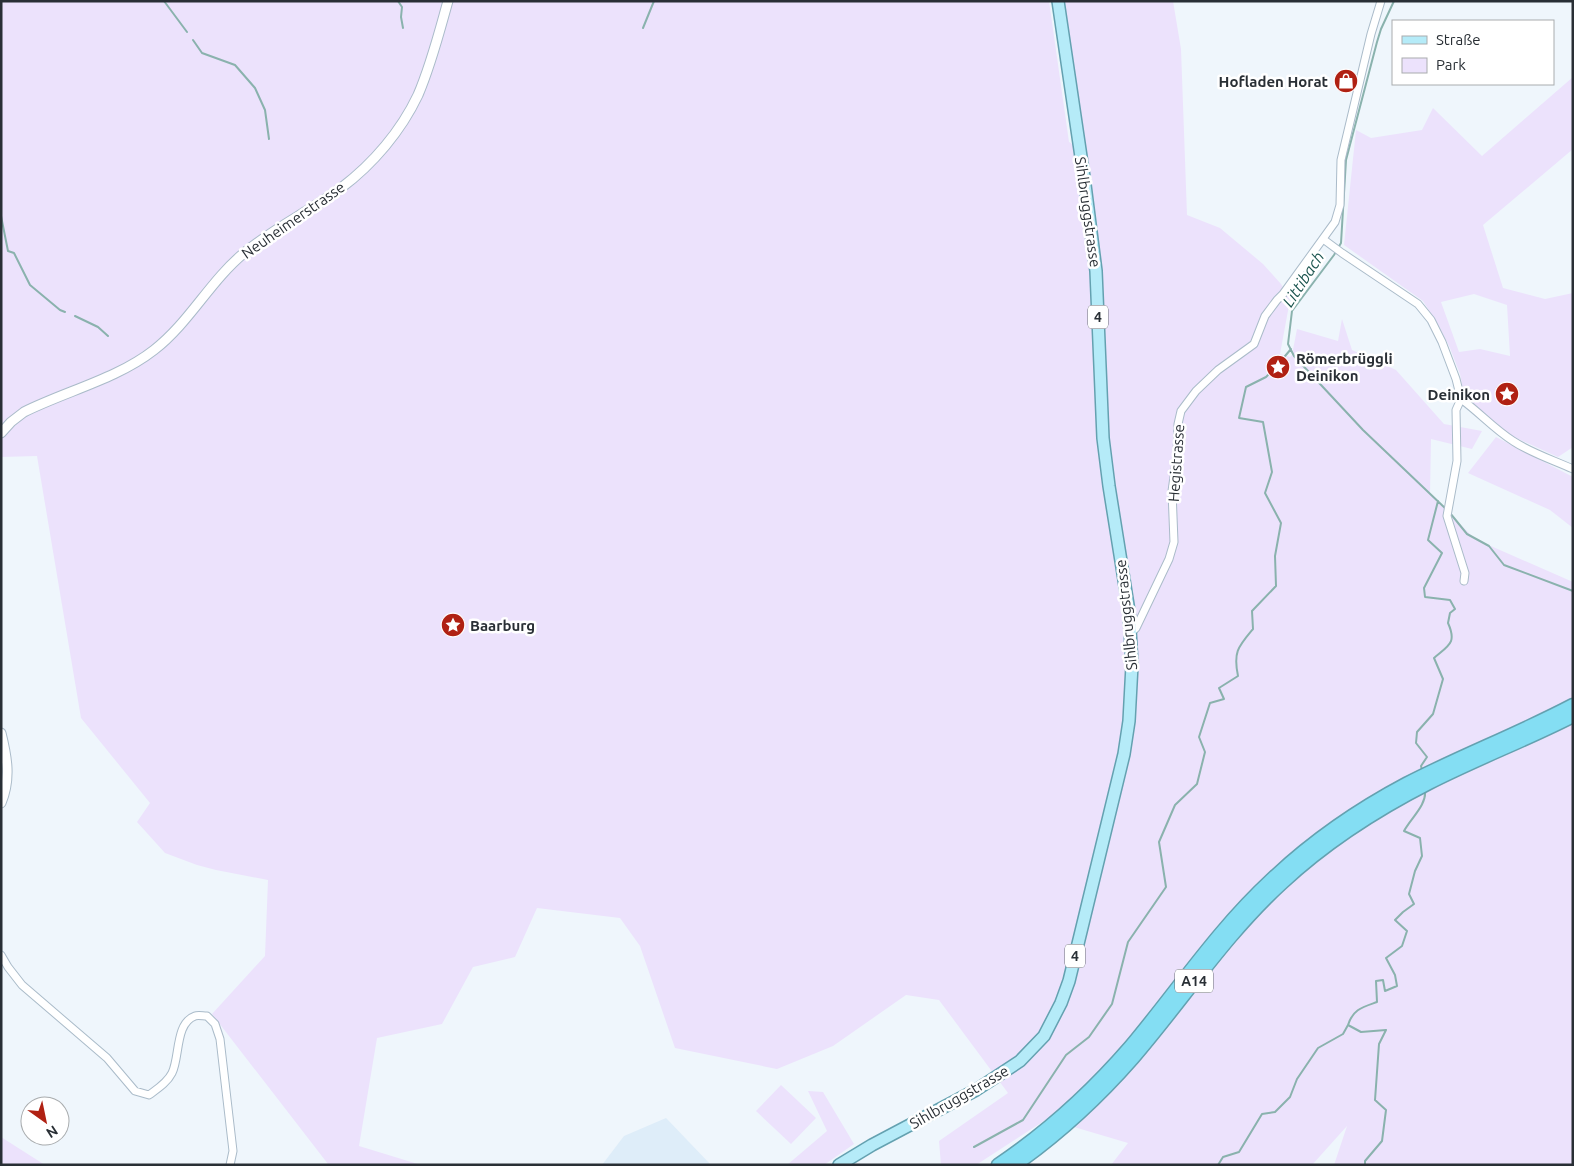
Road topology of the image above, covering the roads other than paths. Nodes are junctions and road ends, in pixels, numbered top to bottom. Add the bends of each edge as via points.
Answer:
1 (448, 1) edge
2 (1058, 1) edge
3 (1381, 1) edge
4 (1323, 239) junction
5 (1461, 399) junction
6 (1, 433) edge
7 (1573, 469) edge
8 (1464, 581) dead end
9 (1131, 633) junction
10 (1571, 711) edge
11 (1, 733) edge
12 (3, 754) edge
13 (1, 802) edge
14 (1371, 809) junction
15 (1, 955) edge
16 (230, 1165) edge
17 (839, 1165) edge
18 (998, 1165) edge
19 (1015, 1165) edge

1 - 6 street, Neuheimerstrasse via 418,94 406,117 366,166 343,186 244,253 155,350 137,362 24,412
2 - 9 main road, Sihlbruggstrasse / 4 via 1096,271 1103,438
3 - 4 street, Hegistrasse via 1341,160 1340,205 1335,222
4 - 5 street via 1418,304 1427,314 1442,342
4 - 9 street, Hegistrasse via 1265,316 1254,344 1196,390 1182,411 1172,491 1174,542 1169,559
5 - 7 street via 1500,432 1528,450
5 - 8 street via 1456,410 1457,461 1447,516 1465,573
9 - 17 main road, Sihlbruggstrasse / 4 via 1132,689 1124,754 1068,981 1052,1022 1033,1049 1007,1071
10 - 14 highway, A14
11 - 12 street
12 - 13 street via 8,780
14 - 18 highway, A14 via 1311,846 1264,887 1220,933 1142,1032 1093,1087 1052,1124
14 - 19 highway, A14 via 1270,894 1232,935 1116,1077 1064,1127
15 - 16 street via 22,985 107,1058 135,1092 149,1095 172,1073 185,1022 195,1016 206,1016 215,1024 220,1039 233,1152

